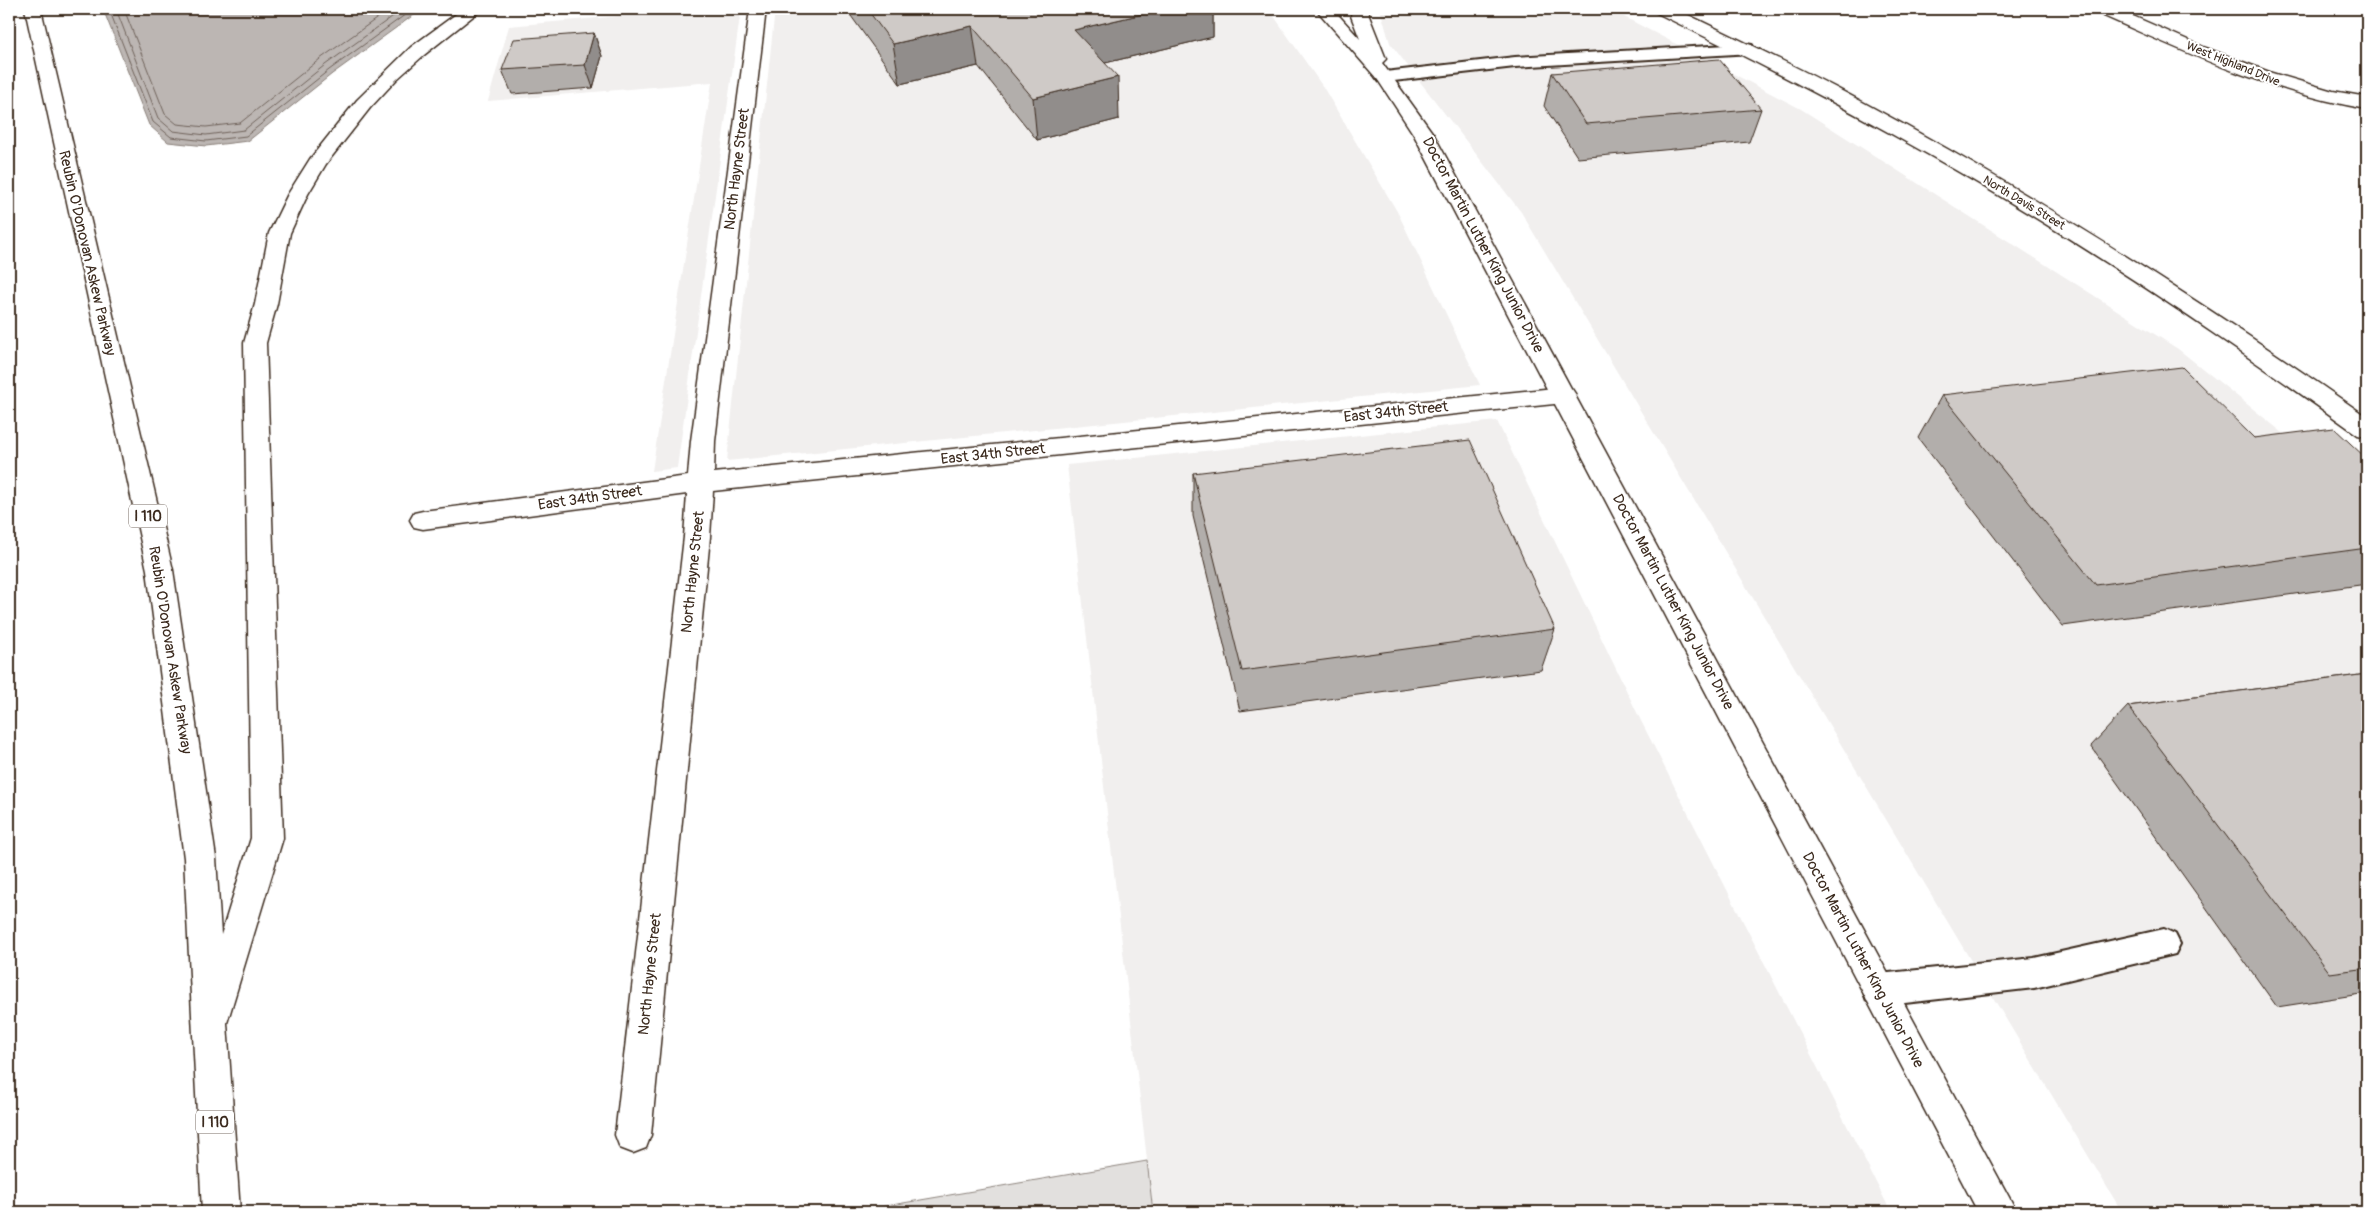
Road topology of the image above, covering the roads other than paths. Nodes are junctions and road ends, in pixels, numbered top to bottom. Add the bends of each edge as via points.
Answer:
1 (32, 9) edge
2 (474, 9) edge
3 (758, 9) edge
4 (1324, 9) edge
5 (1360, 9) edge
6 (1663, 9) edge
7 (2103, 9) edge
8 (1746, 50) junction
9 (1385, 77) junction
10 (2367, 103) edge
11 (1564, 395) junction
12 (2367, 429) edge
13 (701, 483) junction
14 (423, 520) dead end
15 (2164, 944) dead end
16 (1879, 990) junction
17 (209, 1031) junction
18 (633, 1135) dead end
19 (221, 1212) edge
20 (1998, 1212) edge

1 - 17 main road, Reubin O'Donovan Askew Parkway / I 110 via 160,570 200,858
2 - 17 main road via 450,24 401,68 360,108 327,147 282,225 271,260 268,293 255,343 267,838
3 - 13 main road, North Hayne Street via 704,431
4 - 9 main road, Doctor Martin Luther King Junior Drive
5 - 9 main road
6 - 8 main road, North Davis Street
7 - 10 main road, West Highland Drive via 2248,72 2293,87
8 - 9 lane via 1515,62
8 - 12 main road, North Davis Street via 1876,117 2030,206 2168,293
9 - 11 main road, Doctor Martin Luther King Junior Drive via 1424,135
11 - 13 main road, East 34th Street
11 - 16 main road, Doctor Martin Luther King Junior Drive
13 - 14 main road, East 34th Street
13 - 18 main road, North Hayne Street
15 - 16 lane via 2034,973
16 - 20 main road, Doctor Martin Luther King Junior Drive
17 - 19 main road, Reubin O'Donovan Askew Parkway / I 110

